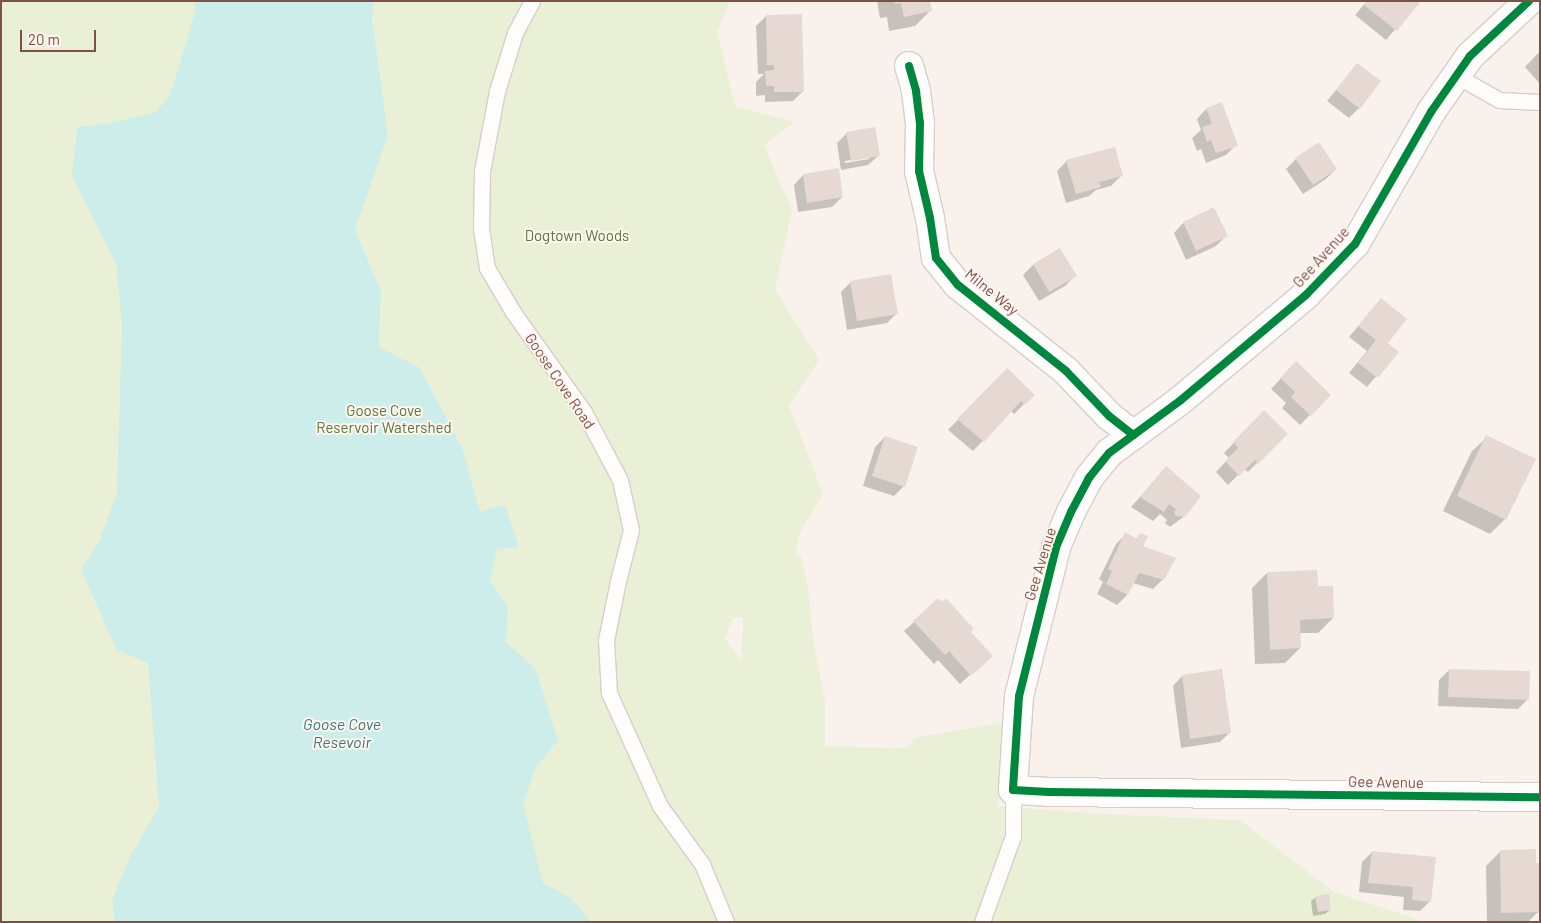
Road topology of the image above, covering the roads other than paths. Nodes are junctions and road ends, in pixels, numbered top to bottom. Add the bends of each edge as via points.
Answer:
1 (532, 1) edge
2 (1529, 1) edge
3 (909, 66) dead end
4 (1457, 76) junction
5 (1540, 102) edge
6 (1133, 435) junction
7 (1013, 790) junction
8 (1540, 797) edge
9 (726, 922) edge
10 (982, 922) edge

1 - 9 lane, Goose Cove Road via 515,34 497,91 482,170 481,228 487,268 513,312 584,412 620,480 631,530 606,640 609,693 660,806 702,864
2 - 4 street, Gee Avenue via 1470,56
3 - 6 street, Milne Way via 920,123 919,171 936,258 958,285 1066,371 1109,416
4 - 5 lane via 1498,100
4 - 6 street, Gee Avenue via 1431,112 1355,244 1306,295
6 - 7 street, Gee Avenue via 1109,453 1089,478 1070,512 1056,548 1019,696
7 - 8 street, Gee Avenue
7 - 10 lane via 1013,836

